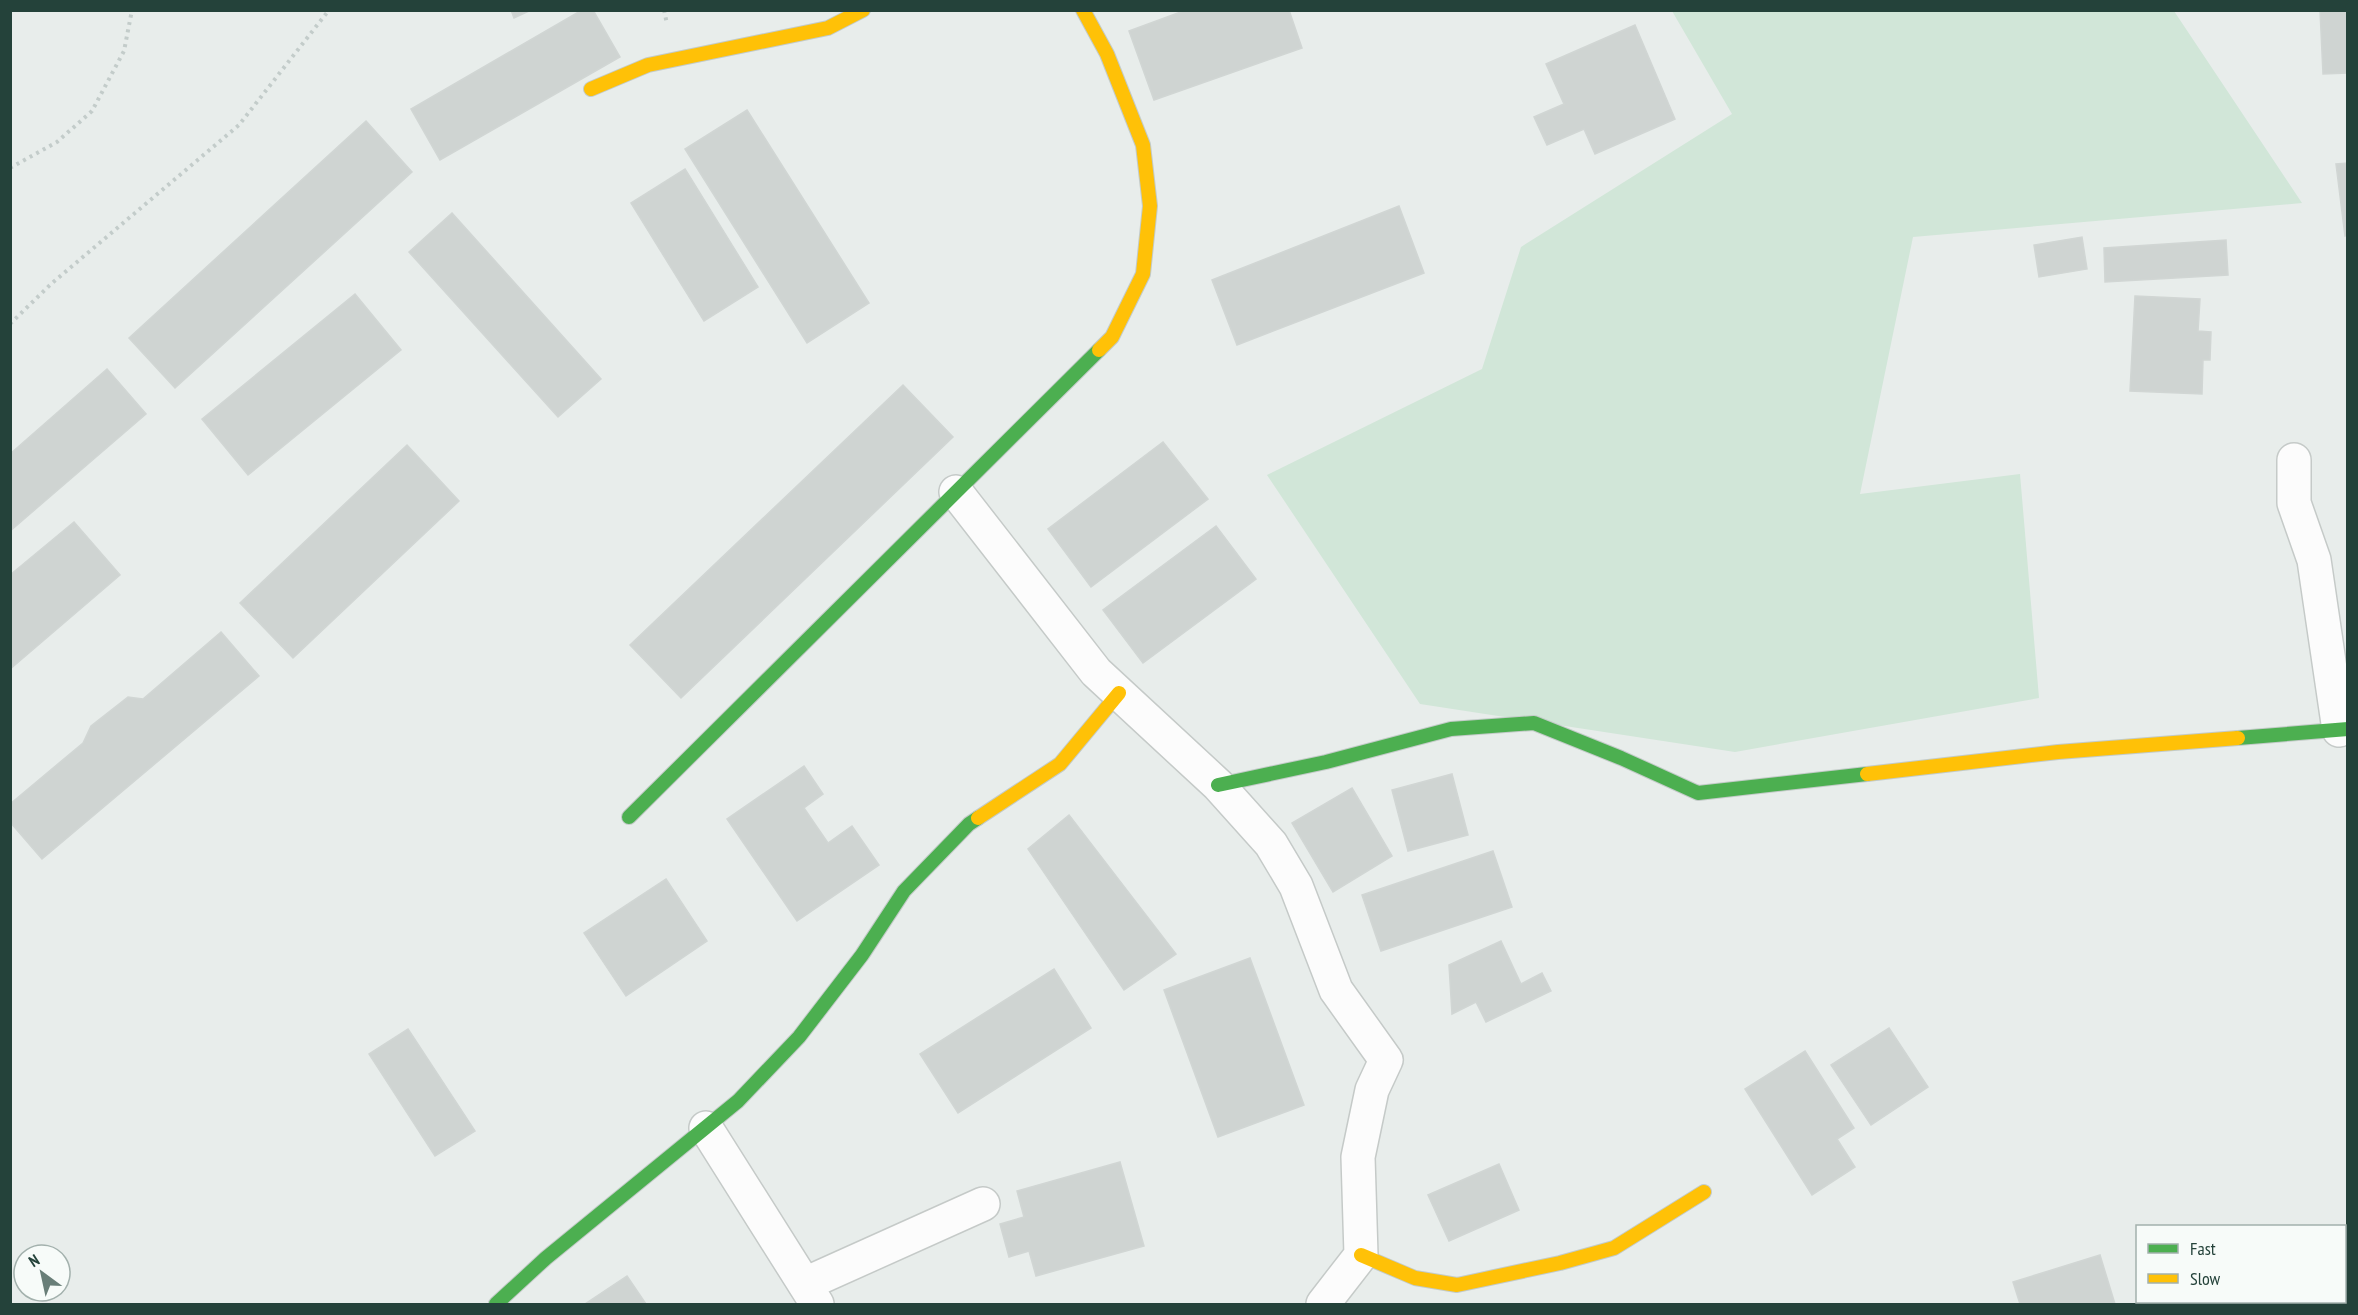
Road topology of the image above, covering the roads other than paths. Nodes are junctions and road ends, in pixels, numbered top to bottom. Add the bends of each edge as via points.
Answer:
1 (863, 10) edge
2 (1083, 10) edge
3 (591, 89) dead end
4 (2294, 460) dead end
5 (956, 492) junction
6 (1119, 693) junction
7 (2343, 730) edge
8 (1218, 785) junction
9 (629, 817) dead end
10 (706, 1128) junction
11 (1704, 1192) dead end
12 (983, 1204) dead end
13 (1361, 1255) junction
14 (811, 1294) edge
15 (496, 1305) edge
16 (1323, 1305) edge

1 - 3 street via 828,28 648,65
2 - 5 street via 1107,54 1143,145 1150,206 1143,274 1112,337
4 - 7 street via 2294,503 2314,560
5 - 6 street via 1096,672
5 - 9 street
6 - 8 street
6 - 10 street via 1060,764 969,824 904,891 862,955 799,1037 738,1101
7 - 8 street via 2058,752 1698,793 1534,723 1451,729
8 - 13 street via 1271,844 1296,886 1336,990 1386,1060 1372,1090 1358,1157
10 - 14 street
10 - 15 street via 546,1258
11 - 13 street via 1614,1248 1457,1285 1415,1278
12 - 14 street
13 - 16 street

